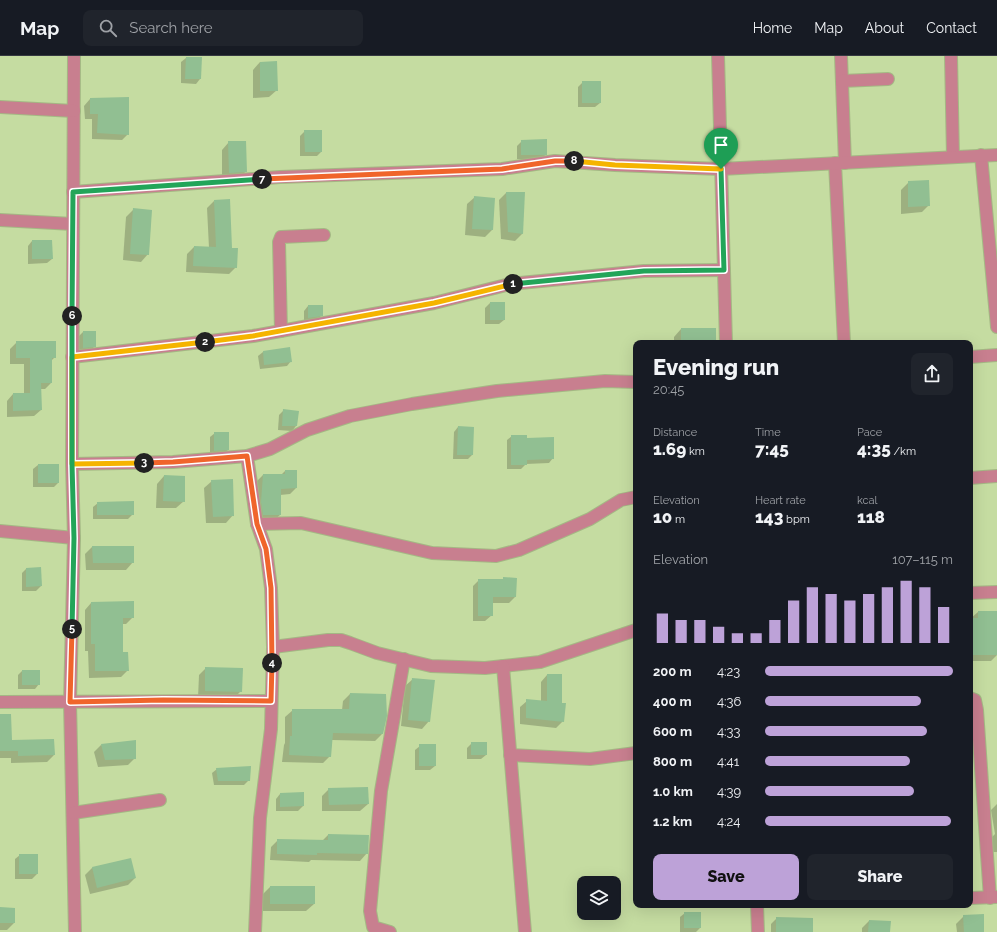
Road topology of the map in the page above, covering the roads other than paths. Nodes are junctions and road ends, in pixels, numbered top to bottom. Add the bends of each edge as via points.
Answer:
1 (74, 56) edge
2 (718, 56) edge
3 (841, 56) edge
4 (951, 56) edge
5 (888, 79) dead end
6 (842, 81) junction
7 (0, 107) edge
8 (74, 111) junction
9 (981, 155) junction
10 (997, 155) edge
11 (953, 157) junction
12 (840, 163) junction
13 (721, 169) junction
14 (73, 192) junction
15 (0, 220) edge
16 (73, 224) junction
17 (324, 235) dead end
18 (724, 270) junction
19 (997, 327) edge
20 (281, 331) junction
21 (726, 340) edge
22 (844, 340) edge
23 (997, 355) edge
24 (72, 357) junction
25 (973, 357) edge
26 (633, 382) edge
27 (247, 456) junction
28 (72, 464) junction
29 (997, 476) edge
30 (973, 478) edge
31 (633, 498) edge
32 (257, 524) junction
33 (0, 531) edge
34 (74, 538) junction
35 (997, 592) edge
36 (973, 593) edge
37 (633, 631) edge
38 (273, 646) junction
39 (404, 660) junction
40 (503, 666) junction
41 (973, 699) edge
42 (271, 701) junction
43 (0, 702) edge
44 (70, 702) junction
45 (633, 753) edge
46 (510, 755) junction
47 (160, 800) dead end
48 (73, 813) junction
49 (994, 897) edge
50 (973, 898) edge
51 (757, 908) edge
52 (75, 932) edge
53 (255, 932) edge
54 (390, 932) edge
55 (525, 932) edge
56 (758, 932) edge

1 - 8 street
2 - 13 street
3 - 6 street
4 - 11 street
5 - 6 street
6 - 12 street
7 - 8 street
8 - 14 street
9 - 10 street
9 - 11 street
9 - 19 street
11 - 12 street
12 - 13 street
12 - 22 street
13 - 14 street via 555,161 502,169 280,177
13 - 18 street
14 - 16 street
15 - 16 street
16 - 24 street
17 - 20 street via 281,237
18 - 20 street via 644,271 510,284 434,303
18 - 21 street
20 - 24 street
23 - 25 street
24 - 28 street
26 - 27 street via 605,381 497,392 373,411 307,430 270,450
27 - 28 street via 173,462
27 - 32 street
28 - 34 street
29 - 30 street
31 - 32 street via 621,500 590,519 519,550 496,556 432,553 301,523
32 - 38 street via 266,549
33 - 34 street
34 - 44 street
35 - 36 street
37 - 40 street via 540,662
38 - 39 street via 340,640
38 - 42 street
39 - 40 street via 431,666
39 - 54 street via 381,791 370,911 373,927
40 - 46 street
41 - 49 street
42 - 44 street
42 - 53 street via 271,729 260,818
43 - 44 street
44 - 48 street
45 - 46 street via 590,759
46 - 55 street
47 - 48 street
48 - 52 street
49 - 50 street
51 - 56 street

